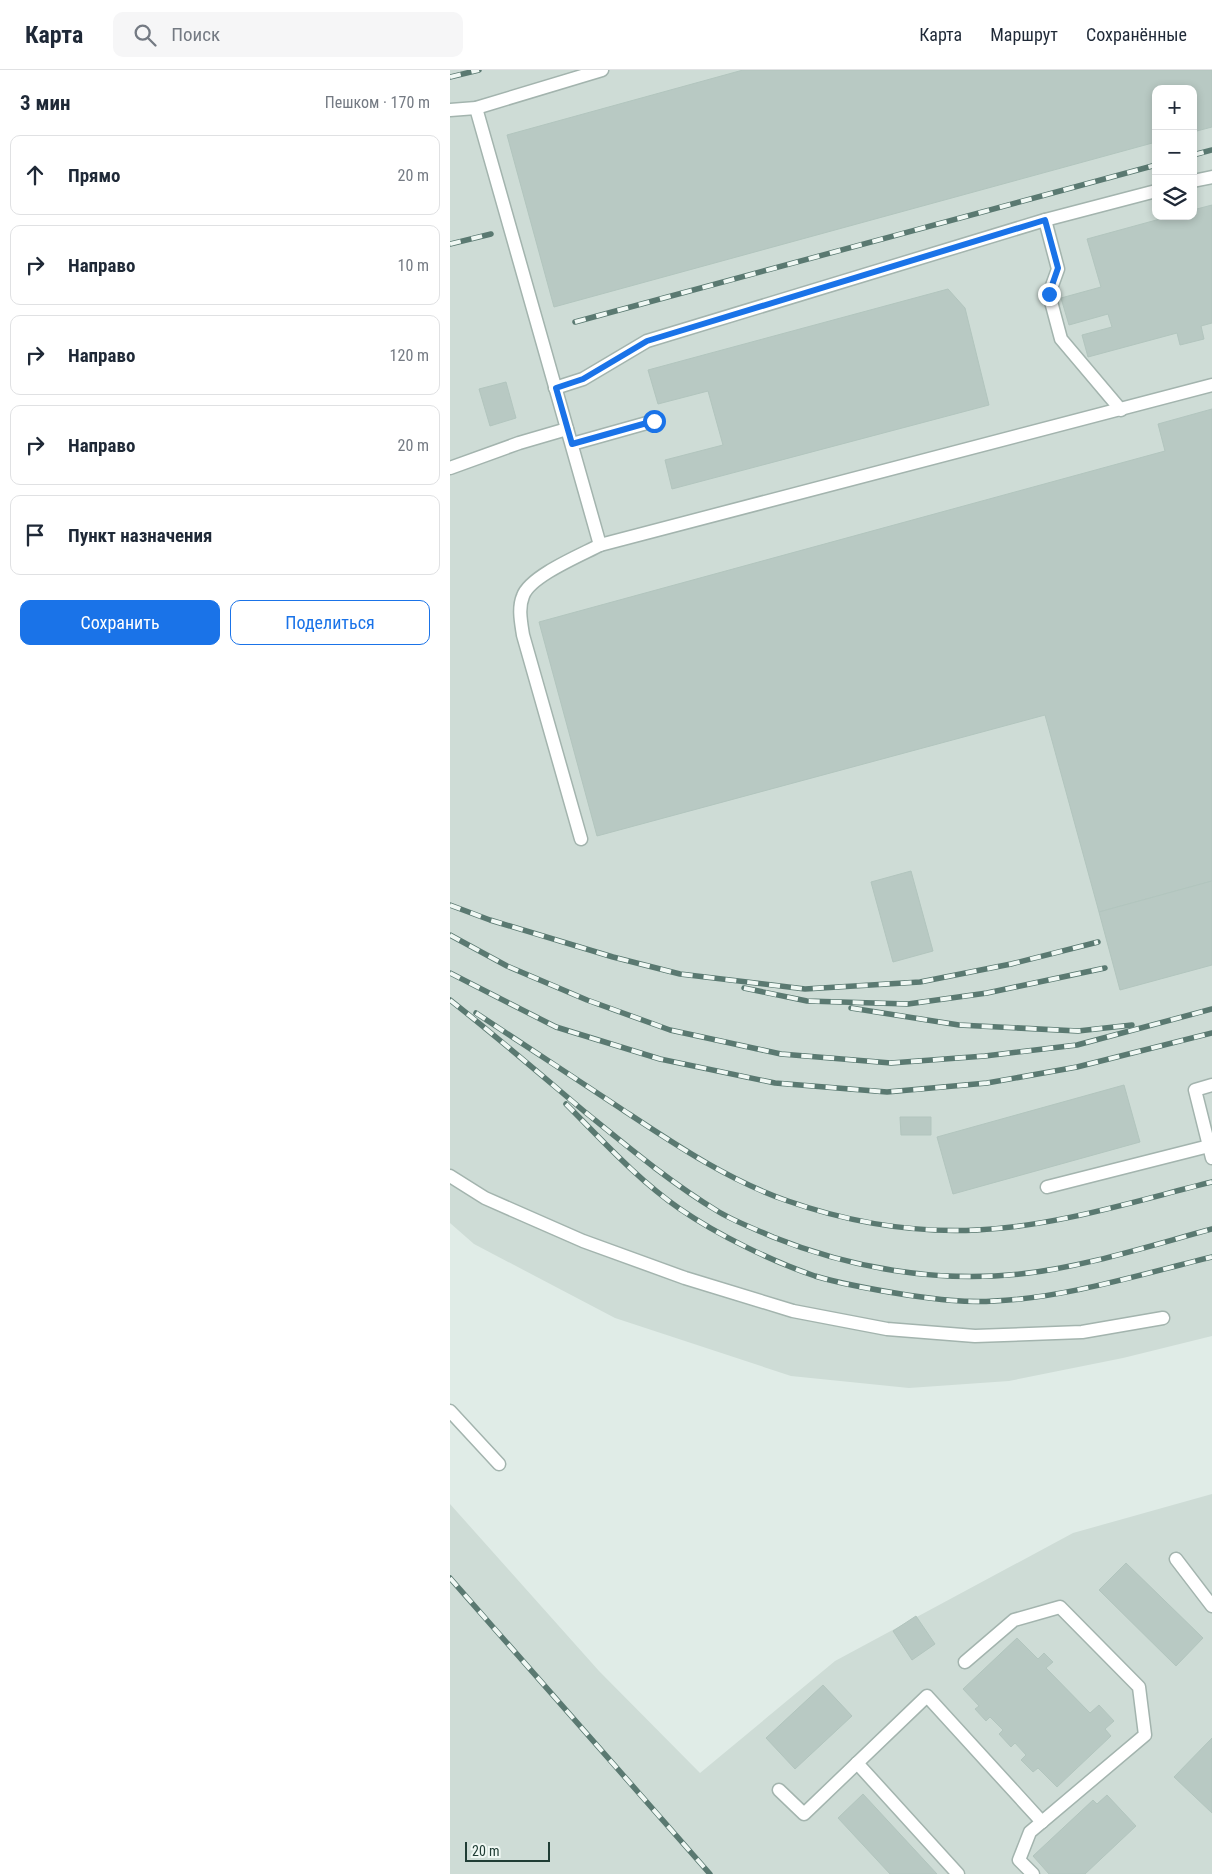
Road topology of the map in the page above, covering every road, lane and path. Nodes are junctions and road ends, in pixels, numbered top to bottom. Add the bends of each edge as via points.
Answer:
1 (602, 70) edge
2 (476, 108) junction
3 (450, 110) edge
4 (1212, 177) edge
5 (1197, 181) edge
6 (1152, 192) edge
7 (1045, 220) junction
8 (1212, 386) edge
9 (556, 388) junction
10 (1121, 410) junction
11 (654, 421) dead end
12 (567, 429) junction
13 (572, 444) junction
14 (450, 468) edge
15 (600, 545) junction
16 (581, 839) dead end
17 (1212, 1085) edge
18 (1211, 1152) edge
19 (450, 1176) edge
20 (1047, 1188) dead end
21 (1164, 1318) dead end
22 (450, 1410) edge
23 (499, 1464) dead end
24 (1176, 1559) dead end
25 (1212, 1606) edge
26 (966, 1662) dead end
27 (856, 1763) junction
28 (779, 1790) dead end
29 (1042, 1822) junction
30 (958, 1874) edge
31 (1034, 1874) edge

1 - 2 lane
2 - 3 lane
2 - 9 lane
4 - 5 lane
6 - 7 lane
7 - 9 lane via 647,341 583,379
7 - 10 lane via 1058,268 1049,294 1061,339
8 - 10 lane
9 - 12 lane
10 - 15 lane
11 - 13 lane
12 - 13 lane
12 - 14 lane
13 - 15 lane
15 - 16 lane via 537,578 523,595 520,615
17 - 18 lane via 1195,1090
18 - 20 lane
19 - 21 lane via 485,1198 583,1241 685,1278 802,1313 887,1329 975,1336 1082,1332
22 - 23 lane
24 - 25 lane
26 - 29 lane via 1014,1620 1060,1607 1139,1688 1145,1735
27 - 28 lane via 804,1814
27 - 29 lane via 927,1696
27 - 30 lane
29 - 31 lane via 1030,1832 1019,1860

